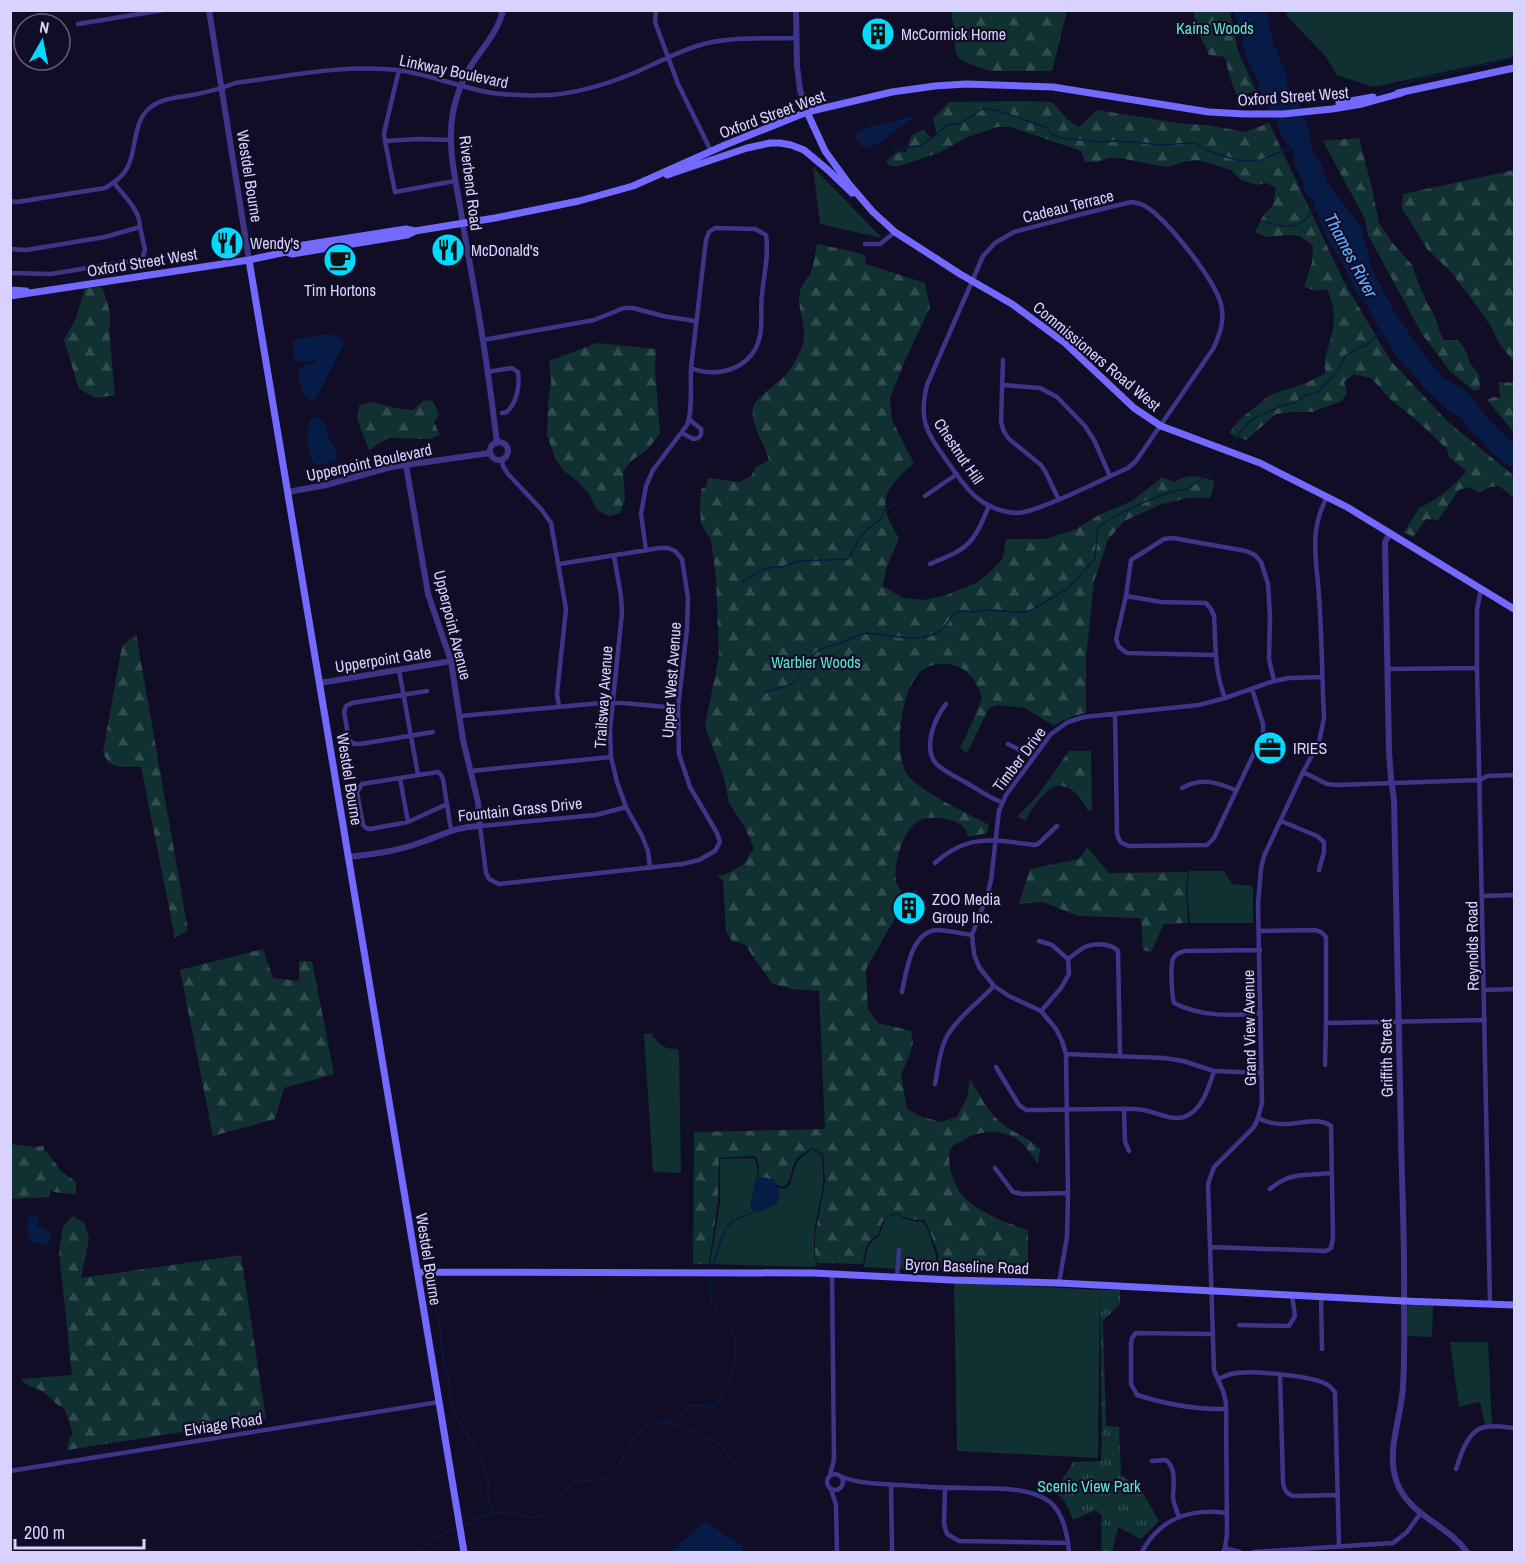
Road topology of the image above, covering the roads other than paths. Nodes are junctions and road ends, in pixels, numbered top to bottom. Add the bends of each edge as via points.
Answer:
1 (163, 10) edge
2 (209, 10) edge
3 (503, 10) edge
4 (656, 10) edge
5 (796, 10) edge
6 (78, 24) dead end
7 (796, 38) junction
8 (668, 56) junction
9 (1515, 68) edge
10 (399, 70) junction
11 (461, 85) junction
12 (222, 89) junction
13 (807, 112) junction
14 (451, 140) junction
15 (385, 141) junction
16 (711, 152) junction
17 (455, 181) junction
18 (114, 183) junction
19 (633, 186) junction
20 (10, 201) edge
21 (873, 212) junction
22 (463, 223) junction
23 (140, 227) junction
24 (895, 232) junction
25 (865, 244) dead end
26 (10, 249) edge
27 (249, 260) junction
28 (10, 273) edge
29 (973, 282) junction
30 (10, 290) edge
31 (38, 292) junction
32 (10, 296) edge
33 (695, 321) junction
34 (483, 340) junction
35 (1004, 360) dead end
36 (691, 368) junction
37 (487, 372) junction
38 (1003, 385) junction
39 (502, 413) dead end
40 (690, 420) junction
41 (1161, 426) junction
42 (682, 433) junction
43 (497, 442) junction
44 (490, 453) junction
45 (502, 460) junction
46 (406, 465) junction
47 (957, 474) junction
48 (1110, 476) junction
49 (288, 492) junction
50 (925, 496) dead end
51 (1327, 497) junction
52 (1059, 500) junction
53 (989, 506) junction
54 (1390, 533) junction
55 (646, 550) junction
56 (614, 556) junction
57 (559, 564) junction
58 (930, 564) dead end
59 (1481, 588) junction
60 (1126, 596) junction
61 (1515, 609) edge
62 (1215, 655) junction
63 (451, 661) junction
64 (1478, 668) junction
65 (1388, 669) junction
66 (399, 670) junction
67 (1322, 677) junction
68 (1274, 681) junction
69 (320, 683) junction
70 (1252, 689) junction
71 (427, 691) dead end
72 (404, 695) junction
73 (1225, 698) junction
74 (612, 702) junction
75 (946, 704) dead end
76 (559, 706) junction
77 (678, 708) junction
78 (1115, 714) junction
79 (460, 716) junction
80 (433, 732) dead end
81 (411, 736) junction
82 (1008, 744) dead end
83 (611, 757) junction
84 (1032, 758) junction
85 (471, 771) junction
86 (1303, 772) junction
87 (1515, 775) edge
88 (418, 776) junction
89 (400, 778) junction
90 (1480, 780) junction
91 (1391, 783) junction
92 (1182, 788) dead end
93 (1235, 790) junction
94 (1001, 802) junction
95 (447, 804) junction
96 (626, 807) junction
97 (1281, 821) junction
98 (408, 822) junction
99 (480, 826) junction
100 (1057, 826) dead end
101 (451, 830) junction
102 (995, 840) junction
103 (349, 857) junction
104 (935, 863) dead end
105 (650, 868) junction
106 (1319, 870) dead end
107 (1515, 895) edge
108 (1483, 896) junction
109 (1260, 931) junction
110 (972, 935) junction
111 (1039, 940) dead end
112 (1260, 950) junction
113 (1068, 959) junction
114 (994, 986) junction
115 (1515, 989) edge
116 (1485, 990) junction
117 (902, 992) dead end
118 (1041, 1011) junction
119 (1261, 1014) junction
120 (1485, 1020) junction
121 (1399, 1022) junction
122 (1326, 1023) junction
123 (1066, 1054) junction
124 (1120, 1056) junction
125 (1325, 1065) dead end
126 (996, 1067) dead end
127 (1214, 1071) junction
128 (1262, 1073) junction
129 (935, 1084) dead end
130 (1124, 1108) junction
131 (1067, 1109) junction
132 (1258, 1118) junction
133 (1129, 1151) dead end
134 (995, 1168) dead end
135 (1331, 1173) junction
136 (1270, 1189) dead end
137 (1068, 1193) junction
138 (1210, 1247) junction
139 (898, 1250) dead end
140 (418, 1272) junction
141 (832, 1274) junction
142 (897, 1277) junction
143 (1059, 1283) junction
144 (1212, 1291) junction
145 (1292, 1295) junction
146 (1321, 1296) junction
147 (1404, 1301) junction
148 (1490, 1303) junction
149 (1515, 1305) edge
150 (1239, 1325) dead end
151 (1212, 1334) junction
152 (1322, 1349) dead end
153 (1280, 1375) junction
154 (1218, 1379) junction
155 (439, 1401) junction
156 (1226, 1409) junction
157 (1515, 1428) edge
158 (834, 1460) junction
159 (1152, 1461) dead end
160 (1456, 1469) dead end
161 (10, 1471) edge
162 (831, 1475) junction
163 (841, 1476) junction
164 (856, 1482) junction
165 (891, 1485) junction
166 (841, 1488) junction
167 (945, 1488) junction
168 (831, 1489) junction
169 (1338, 1495) junction
170 (836, 1505) junction
171 (1227, 1513) junction
172 (1420, 1514) junction
173 (1179, 1517) junction
174 (1068, 1543) junction
175 (1339, 1547) junction
176 (1224, 1550) edge
177 (464, 1552) edge
178 (837, 1552) edge
179 (892, 1552) edge
180 (1069, 1552) edge
181 (1142, 1552) edge
182 (1240, 1552) edge
183 (1254, 1552) edge
184 (1265, 1552) edge
185 (1467, 1552) edge

1 - 6 street
2 - 12 street, Westdel Bourne
3 - 11 street, Riverbend Road via 493,34
4 - 8 street via 655,22
5 - 7 street
7 - 8 street, Linkway Boulevard via 732,40 699,45
7 - 13 street via 800,90
8 - 11 street, Linkway Boulevard via 586,90 551,95 512,95
8 - 16 street
9 - 13 main road, Oxford Street West via 1381,98 1293,109 1229,112 1053,87 966,84 892,92
10 - 11 street, Linkway Boulevard
10 - 12 street, Linkway Boulevard via 359,67 235,83
10 - 15 street
11 - 14 street, Riverbend Road via 453,112
12 - 18 street, Linkway Boulevard via 151,106 140,120 128,166
12 - 27 street, Westdel Bourne
13 - 16 main road, Oxford Street West
13 - 21 main road, Commissioners Road West via 825,151
14 - 15 street
14 - 17 street, Riverbend Road
15 - 17 street via 395,192
16 - 19 main road, Oxford Street West
17 - 22 street, Riverbend Road
18 - 20 street via 105,188
18 - 23 street via 136,212
19 - 21 main road via 747,148 780,143 804,150
19 - 22 main road, Oxford Street West via 579,201
21 - 24 main road, Commissioners Road West
22 - 27 main road, Oxford Street West via 291,247 286,252
22 - 34 street, Riverbend Road
23 - 26 street via 105,237
23 - 28 street via 145,250 142,259 51,274
24 - 25 street via 880,244
24 - 29 main road, Commissioners Road West
27 - 31 main road, Oxford Street West
27 - 49 main road, Westdel Bourne
29 - 41 main road, Commissioners Road West via 1012,304 1065,343 1134,408
29 - 41 street, Cadeau Terrace via 983,256 1014,232 1131,202 1148,208 1186,247 1217,294 1222,314 1213,349
29 - 47 street, Chestnut Hill via 923,401 923,419 930,436
30 - 31 main road, Oxford Street West
31 - 32 main road, Oxford Street West
33 - 34 street via 624,308 594,320
33 - 36 street
33 - 36 street via 709,232 715,228 761,231 767,242 757,346 752,355 731,370 719,373
34 - 37 street, Riverbend Road
35 - 38 street
36 - 40 street
37 - 39 street via 512,368 518,372 519,387 513,405
37 - 43 street, Riverbend Road
38 - 48 street via 1040,388 1057,398 1085,426
38 - 52 street via 1004,432 1041,465
40 - 42 street
40 - 42 street via 701,429 701,435 693,439
41 - 48 street, Chestnut Hill via 1136,461
41 - 51 main road, Commissioners Road West via 1260,463
42 - 55 street via 653,470 646,486 641,514
43 - 44 street
43 - 45 street via 508,448
44 - 45 street via 494,459
44 - 46 street, Upperpoint Boulevard
45 - 57 street via 508,474 551,523
46 - 49 street, Upperpoint Boulevard
46 - 63 street, Upperpoint Avenue via 429,594
47 - 50 street
47 - 53 street, Chestnut Hill
48 - 52 street, Chestnut Hill
49 - 69 main road, Westdel Bourne
51 - 54 main road, Commissioners Road West
51 - 67 street, Grand View Avenue via 1317,522 1314,545
52 - 53 street, Chestnut Hill via 1028,512
53 - 58 street via 966,546
54 - 59 main road, Commissioners Road West
54 - 65 street, Griffith Street via 1385,542
55 - 56 street, Upper West Avenue
55 - 77 street, Upper West Avenue via 668,548 682,559 688,598
56 - 57 street, Upper West Avenue
56 - 74 street, Trailsway Avenue via 622,613
57 - 76 street via 566,609
59 - 61 main road, Commissioners Road West
59 - 64 street, Reynolds Road via 1477,610
60 - 62 street via 1206,603 1214,616
60 - 62 street via 1116,639 1127,653
60 - 68 street via 1131,560 1164,539 1188,540 1255,555 1268,585 1269,659
62 - 73 street
63 - 66 street, Upperpoint Gate
63 - 79 street, Upperpoint Avenue
64 - 65 street
64 - 90 street, Reynolds Road
65 - 91 street, Griffith Street
66 - 69 street, Upperpoint Gate
66 - 72 street
67 - 68 street, Timber Drive
67 - 86 street, Grand View Avenue via 1322,734
68 - 70 street, Timber Drive
69 - 103 main road, Westdel Bourne
70 - 73 street, Timber Drive
70 - 93 street via 1263,734
71 - 72 street
72 - 81 street
72 - 81 street via 352,703 346,706 345,721 349,740 354,744
73 - 78 street, Timber Drive via 1199,705
74 - 76 street
74 - 77 street
74 - 83 street, Trailsway Avenue
75 - 94 street via 932,731 933,760
76 - 79 street
77 - 105 street, Upper West Avenue via 679,754 690,787 720,842 715,851 699,860
78 - 84 street, Timber Drive via 1068,722 1051,734
78 - 93 street via 1117,833 1123,845 1207,845 1214,838
79 - 85 street, Upperpoint Avenue
80 - 81 street
81 - 88 street
82 - 84 street
83 - 85 street
83 - 96 street, Trailsway Avenue
84 - 94 street, Timber Drive
85 - 99 street, Upperpoint Avenue
86 - 91 street via 1327,784
86 - 97 street, Grand View Avenue
87 - 90 street
88 - 89 street
88 - 95 street via 438,772
89 - 98 street
89 - 98 street via 362,784 357,792 366,828
90 - 91 street
90 - 108 street, Reynolds Road
91 - 121 street, Griffith Street
92 - 93 street via 1202,782 1220,783
94 - 102 street, Timber Drive
95 - 98 street
95 - 101 street
96 - 99 street, Fountain Grass Drive via 596,815
96 - 105 street, Trailsway Avenue via 648,851
97 - 106 street via 1324,842
97 - 109 street, Grand View Avenue via 1261,869
99 - 101 street, Fountain Grass Drive
99 - 105 street, Upper West Avenue via 486,873 499,884
100 - 102 street via 1034,845
101 - 103 street, Fountain Grass Drive via 387,852
102 - 104 street via 966,844
102 - 110 street, Timber Drive via 991,880
103 - 140 main road, Westdel Bourne
107 - 108 street
108 - 116 street, Reynolds Road
109 - 112 street, Grand View Avenue
109 - 122 street via 1315,930 1326,937
110 - 114 street via 979,967
110 - 117 street via 938,930 920,938
111 - 113 street
112 - 119 street, Grand View Avenue
112 - 119 street via 1177,953 1172,959 1172,997 1174,1003 1184,1008 1219,1015
113 - 118 street via 1069,974
113 - 124 street via 1087,946 1107,945 1118,951
114 - 118 street
114 - 129 street via 946,1037
115 - 116 street
116 - 120 street, Reynolds Road
118 - 123 street via 1056,1029
119 - 128 street, Grand View Avenue
120 - 121 street
120 - 148 street, Reynolds Road
121 - 122 street
121 - 147 street, Griffith Street
122 - 125 street
123 - 124 street
123 - 131 street
124 - 127 street via 1183,1061
126 - 131 street via 1026,1110
127 - 128 street
127 - 130 street via 1201,1104 1182,1118
128 - 132 street, Grand View Avenue
130 - 131 street
130 - 133 street
131 - 137 street
132 - 135 street via 1284,1124 1326,1122 1331,1126
132 - 138 street via 1210,1175
134 - 137 street via 1013,1192
135 - 136 street via 1295,1175
135 - 138 street via 1331,1248 1326,1251
137 - 143 street
138 - 144 street
139 - 142 street
140 - 141 main road, Byron Baseline Road
140 - 155 main road, Westdel Bourne
141 - 142 main road, Byron Baseline Road
141 - 158 street
142 - 143 main road, Byron Baseline Road
143 - 144 main road, Byron Baseline Road
144 - 145 main road, Byron Baseline Road
144 - 151 street
145 - 146 main road, Byron Baseline Road
145 - 150 street via 1295,1316 1289,1326
146 - 147 main road, Byron Baseline Road
146 - 152 street
147 - 148 main road, Byron Baseline Road
147 - 172 street, Griffith Street via 1403,1387 1392,1453 1397,1483
148 - 149 main road, Byron Baseline Road
151 - 154 street
151 - 156 street via 1136,1333 1131,1343 1131,1384 1137,1395 1145,1398 1192,1408
153 - 154 street via 1239,1372
153 - 169 street via 1323,1382 1335,1392
153 - 169 street via 1284,1489 1293,1496
154 - 156 street
155 - 161 street, Elviage Road
155 - 177 main road, Westdel Bourne
156 - 171 street
157 - 160 street via 1483,1427 1473,1433
158 - 162 street
158 - 163 street
159 - 173 street via 1166,1460 1170,1464
162 - 163 street
162 - 168 street via 826,1482
163 - 164 street
163 - 166 street
164 - 165 street
164 - 166 street
165 - 167 street
165 - 179 street
166 - 168 street
166 - 170 street
167 - 174 street via 1022,1490 1035,1494 1052,1503 1061,1517
167 - 174 street via 944,1524 947,1534 959,1541
168 - 170 street
169 - 175 street
170 - 178 street
171 - 173 street
171 - 176 street
172 - 175 street via 1393,1543
172 - 185 street, Griffith Street
173 - 181 street via 1152,1535
174 - 180 street
175 - 184 street
176 - 182 street
183 - 184 street

